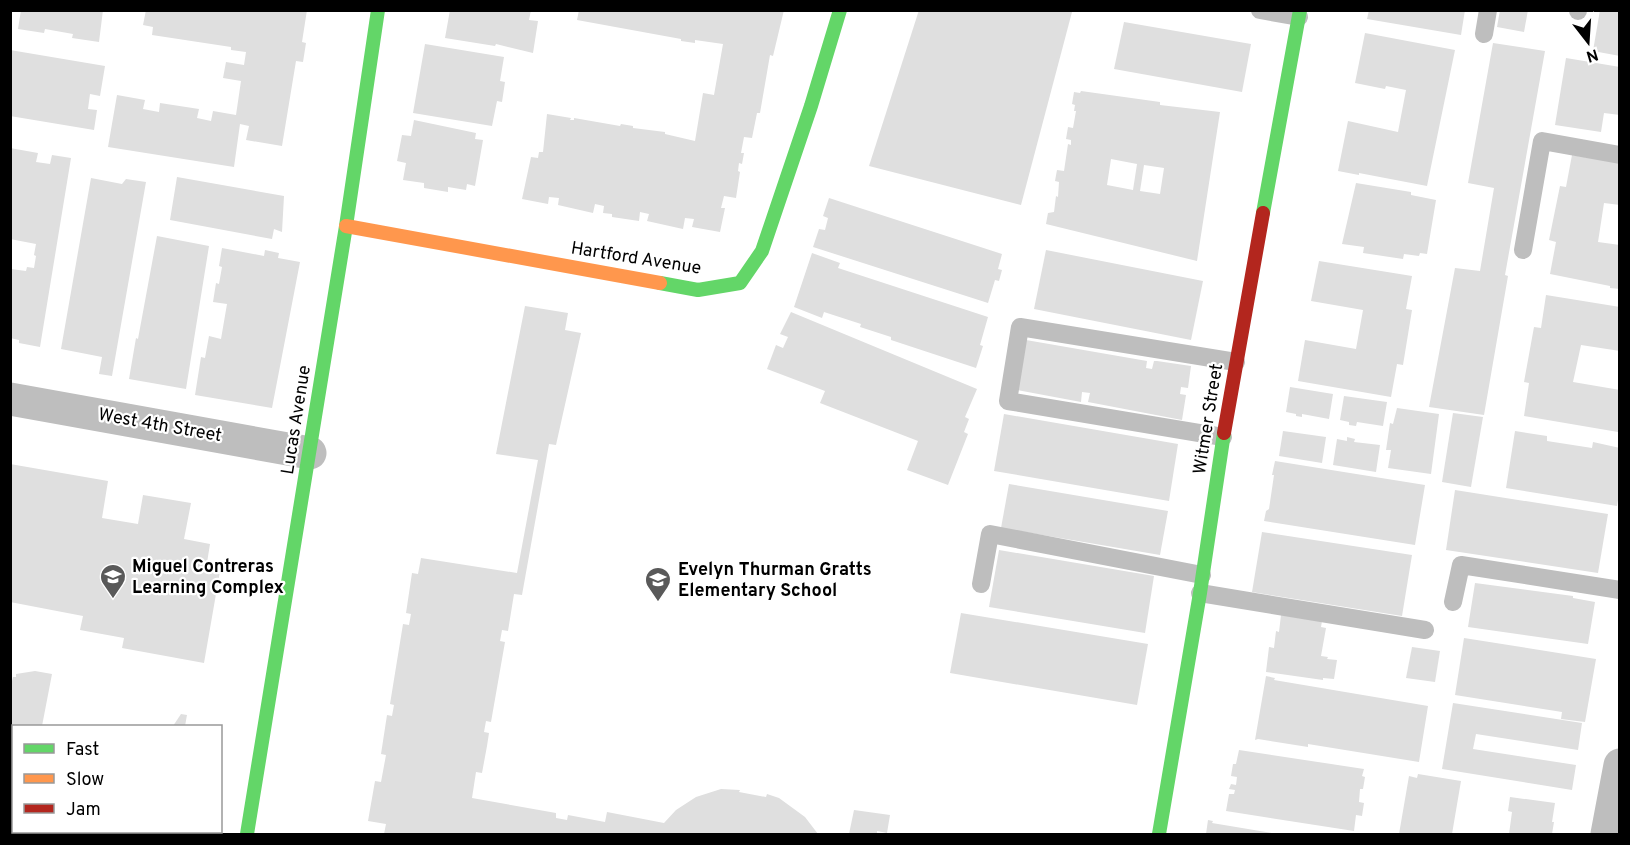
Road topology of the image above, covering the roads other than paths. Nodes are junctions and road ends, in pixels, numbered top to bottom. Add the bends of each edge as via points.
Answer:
1 (378, 10) edge
2 (840, 10) edge
3 (1260, 10) edge
4 (1488, 10) edge
5 (1299, 14) edge
6 (1484, 34) dead end
7 (1620, 155) edge
8 (346, 225) junction
9 (1523, 250) dead end
10 (1236, 362) junction
11 (10, 399) edge
12 (1223, 437) junction
13 (310, 453) junction
14 (981, 584) dead end
15 (1201, 584) junction
16 (1620, 590) edge
17 (1453, 602) dead end
18 (1425, 630) dead end
19 (1620, 765) edge
20 (247, 834) edge
21 (1159, 834) edge
22 (1607, 834) edge

1 - 8 street, Lucas Avenue
2 - 8 street, Hartford Avenue via 762,250 740,283 698,290
3 - 5 lane
4 - 6 lane
5 - 10 street, Witmer Street
7 - 9 lane via 1542,141
8 - 13 street, Lucas Avenue
10 - 12 street, Witmer Street
10 - 12 lane via 1020,327 1008,401
11 - 13 street, West 4th Street
12 - 15 street, Witmer Street
13 - 20 street, Lucas Avenue
14 - 15 lane via 990,534
15 - 18 lane
15 - 21 street, Witmer Street
16 - 17 lane via 1461,566
19 - 22 street

